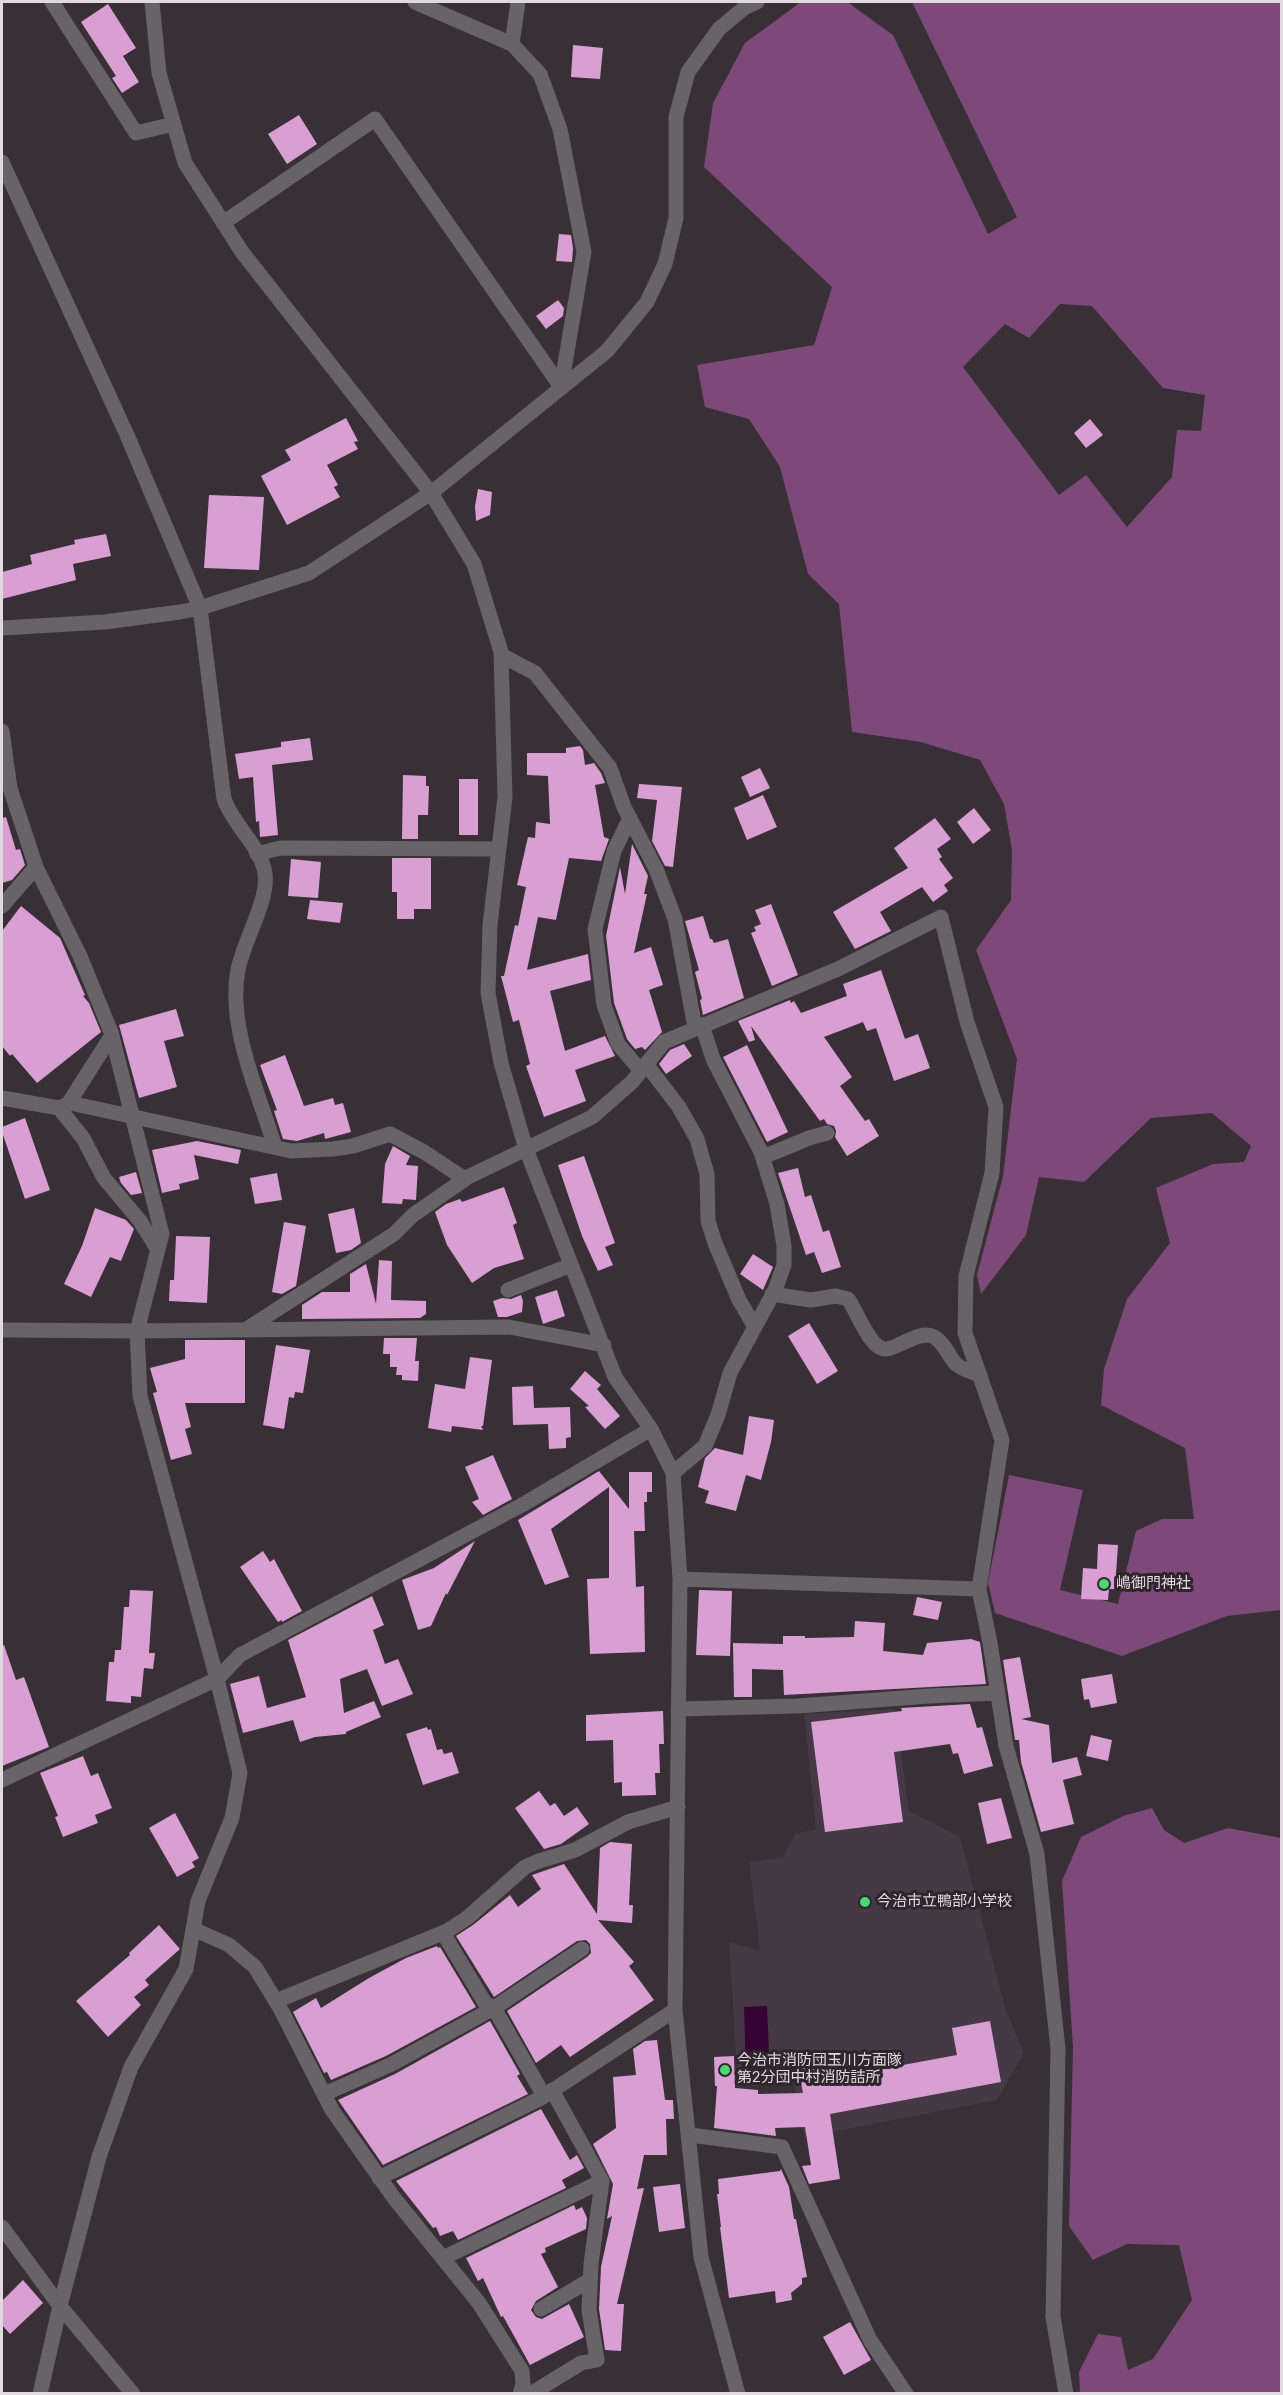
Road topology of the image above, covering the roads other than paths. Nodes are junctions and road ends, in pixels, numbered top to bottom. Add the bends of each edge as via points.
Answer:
1 (52, 2) edge
2 (152, 2) edge
3 (415, 2) edge
4 (518, 2) edge
5 (757, 2) edge
6 (512, 44) junction
7 (174, 124) junction
8 (2, 162) edge
9 (223, 223) junction
10 (561, 387) junction
11 (430, 493) junction
12 (200, 608) junction
13 (2, 628) edge
14 (501, 656) junction
15 (2, 731) edge
16 (630, 818) junction
17 (499, 849) junction
18 (257, 854) junction
19 (36, 867) junction
20 (2, 906) edge
21 (699, 1027) junction
22 (112, 1035) junction
23 (643, 1068) junction
24 (2, 1098) edge
25 (63, 1106) junction
26 (130, 1115) junction
27 (827, 1133) dead end
28 (275, 1147) junction
29 (526, 1149) junction
30 (763, 1157) junction
31 (465, 1179) junction
32 (158, 1250) junction
33 (571, 1265) junction
34 (508, 1290) dead end
35 (772, 1294) junction
36 (755, 1327) junction
37 (2, 1330) edge
38 (245, 1330) junction
39 (137, 1331) junction
40 (604, 1345) junction
41 (980, 1375) junction
42 (651, 1429) junction
43 (673, 1473) junction
44 (680, 1579) junction
45 (979, 1589) junction
46 (217, 1680) junction
47 (997, 1693) junction
48 (678, 1709) junction
49 (2, 1780) edge
50 (678, 1807) junction
51 (193, 1929) junction
52 (443, 1933) junction
53 (582, 1949) dead end
54 (276, 2001) junction
55 (494, 2008) junction
56 (675, 2010) junction
57 (548, 2093) junction
58 (324, 2094) junction
59 (690, 2135) junction
60 (379, 2178) junction
61 (602, 2181) junction
62 (2, 2227) edge
63 (442, 2258) junction
64 (590, 2280) junction
65 (60, 2306) junction
66 (541, 2309) dead end
67 (528, 2391) edge
68 (40, 2394) edge
69 (133, 2394) edge
70 (738, 2394) edge
71 (906, 2394) edge
72 (1066, 2394) edge

1 - 7 street via 136,133
2 - 7 street via 159,73
3 - 6 street
4 - 6 street
5 - 10 street via 719,30 688,72 676,117 676,218 665,264 646,302 607,351
6 - 10 street via 540,74 560,129 585,252
7 - 9 street via 185,163
8 - 12 street via 127,435
9 - 10 street via 375,119
9 - 11 street
10 - 11 street
11 - 12 street via 309,573
11 - 14 street via 474,564
12 - 13 street via 105,622
12 - 18 street via 224,799
14 - 16 street via 534,673 599,754 610,768
14 - 17 street via 505,797
15 - 19 street via 10,788
16 - 21 street via 656,869 675,920
16 - 23 street via 614,851 595,929 604,1005 618,1044
17 - 18 street via 280,848
17 - 29 street via 490,925 489,993 501,1063
18 - 28 street via 266,876 261,903 237,971 237,1008 244,1051
19 - 20 street
19 - 22 street via 80,956
21 - 23 street via 664,1042
21 - 30 street
21 - 41 street via 838,969 941,917 967,1022 996,1107 992,1173 966,1276 965,1333
22 - 25 street
22 - 26 street
23 - 29 street via 592,1117
23 - 36 street via 679,1107 697,1139 707,1174 708,1221 739,1300
24 - 25 street
25 - 26 street
25 - 32 street via 104,1178
26 - 28 street
26 - 32 street via 162,1234
27 - 30 street
28 - 31 street via 291,1151 333,1149 390,1134
29 - 31 street
29 - 33 street
30 - 35 street via 784,1246 784,1265
31 - 38 street via 413,1215 394,1234
32 - 39 street
33 - 34 street
33 - 40 street
35 - 36 street
35 - 41 street via 811,1300 836,1296 848,1299 870,1341 881,1349 888,1350 922,1335 934,1337 956,1365
36 - 43 street via 730,1373 705,1446
37 - 39 street
38 - 39 street
38 - 40 street via 509,1327
39 - 46 street via 140,1396
40 - 42 street via 615,1377
41 - 45 street via 1002,1440
42 - 43 street
42 - 46 street via 522,1505 240,1655
43 - 44 street
44 - 45 street
44 - 48 street
45 - 47 street
46 - 49 street
46 - 51 street via 240,1773 232,1818 198,1901
47 - 48 street via 798,1707
47 - 72 street via 1006,1746 1036,1854 1058,2049 1053,2317
48 - 50 street
50 - 52 street via 628,1822 575,1850 525,1867 467,1918
50 - 56 street
51 - 54 street via 229,1945 255,1967
51 - 65 street via 186,1969 131,2067 99,2157
52 - 54 street
52 - 55 street via 485,2003
53 - 55 street
54 - 58 street
55 - 57 street
55 - 58 street via 390,2065
56 - 57 street
56 - 59 street
57 - 60 street
57 - 61 street
58 - 60 street
59 - 70 street via 701,2257
59 - 71 street via 782,2147 870,2340
60 - 63 street
61 - 63 street
61 - 64 street
62 - 65 street
63 - 67 street via 479,2303 522,2371
64 - 66 street
64 - 67 street via 589,2310 597,2360 581,2363
65 - 68 street
65 - 69 street

